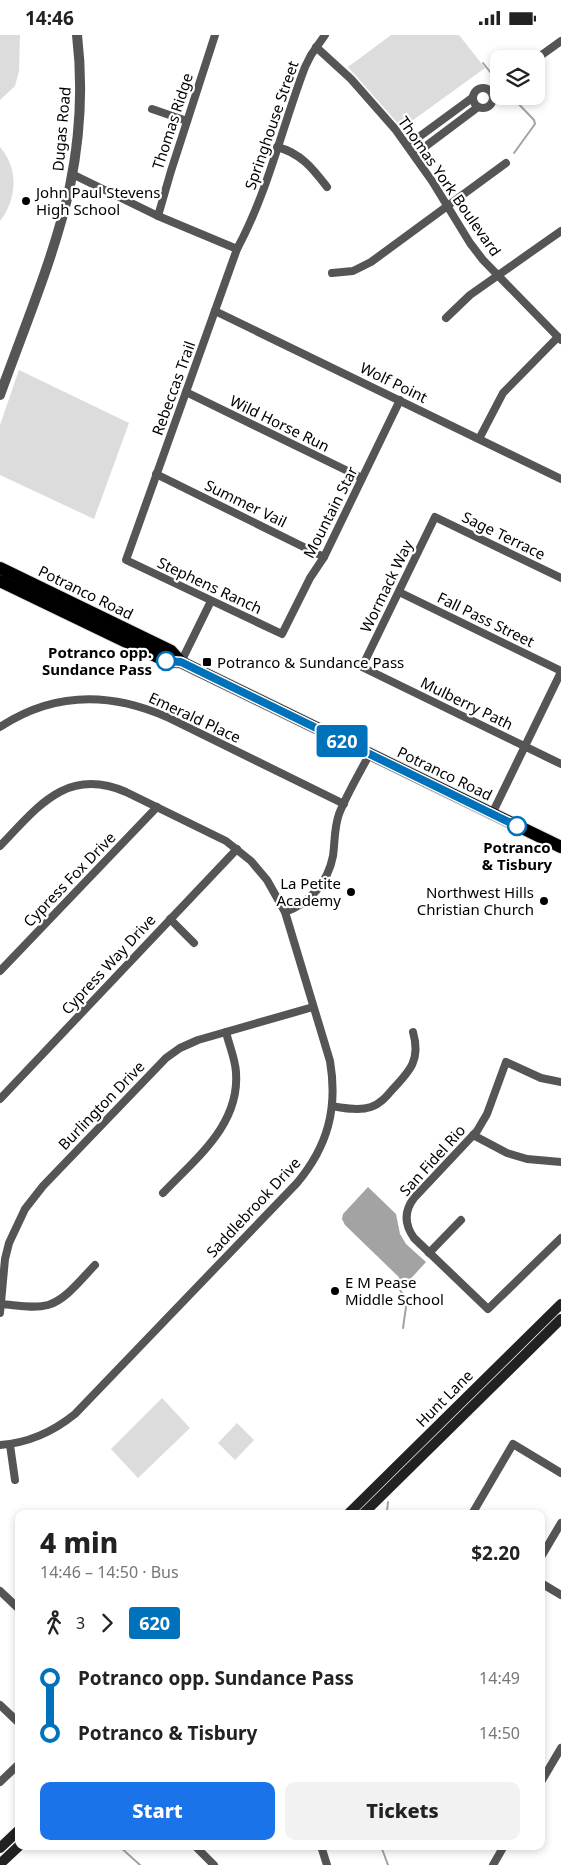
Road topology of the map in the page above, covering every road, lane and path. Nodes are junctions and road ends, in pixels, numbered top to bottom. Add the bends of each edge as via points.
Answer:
1 (77, 35) edge
2 (214, 35) edge
3 (325, 35) edge
4 (561, 41) edge
5 (316, 47) junction
6 (545, 53) edge
7 (490, 91) edge
8 (472, 98) junction
9 (491, 105) edge
10 (478, 107) junction
11 (152, 109) dead end
12 (187, 121) junction
13 (408, 145) junction
14 (278, 147) junction
15 (414, 155) junction
16 (506, 163) dead end
17 (72, 174) junction
18 (327, 187) dead end
19 (448, 205) junction
20 (158, 216) junction
21 (249, 228) joint
22 (561, 231) edge
23 (238, 249) junction
24 (332, 273) dead end
25 (498, 276) junction
26 (215, 311) junction
27 (446, 319) dead end
28 (560, 339) edge
29 (186, 392) junction
30 (0, 395) edge
31 (400, 400) junction
32 (479, 439) junction
33 (156, 474) junction
34 (362, 478) junction
35 (561, 479) edge
36 (435, 517) joint
37 (324, 557) junction
38 (126, 560) joint
39 (0, 568) edge
40 (561, 578) edge
41 (0, 581) edge
42 (399, 592) junction
43 (211, 601) junction
44 (282, 634) joint
45 (181, 662) junction
46 (362, 667) joint
47 (561, 671) edge
48 (0, 727) edge
49 (525, 746) junction
50 (369, 755) junction
51 (561, 764) edge
52 (344, 804) junction
53 (157, 807) junction
54 (492, 814) junction
55 (0, 846) edge
56 (561, 847) edge
57 (237, 849) junction
58 (285, 912) junction
59 (170, 919) junction
60 (194, 943) dead end
61 (0, 971) edge
62 (313, 1007) junction
63 (226, 1032) junction
64 (413, 1032) dead end
65 (561, 1082) edge
66 (0, 1099) edge
67 (332, 1106) junction
68 (473, 1135) junction
69 (561, 1163) edge
70 (163, 1193) dead end
71 (461, 1220) dead end
72 (561, 1238) edge
73 (429, 1253) junction
74 (94, 1265) dead end
75 (1, 1304) edge
76 (561, 1304) edge
77 (0, 1313) edge
78 (561, 1319) edge
79 (456, 1415) junction
80 (0, 1445) edge
81 (10, 1445) junction
82 (561, 1473) edge
83 (15, 1480) dead end
84 (352, 1510) edge
85 (367, 1510) edge
86 (474, 1510) edge
87 (561, 1523) edge
88 (545, 1550) edge
89 (545, 1585) edge
90 (0, 1591) edge
91 (561, 1595) edge
92 (15, 1605) edge
93 (0, 1705) edge
94 (15, 1719) edge
95 (561, 1749) edge
96 (15, 1768) edge
97 (545, 1775) edge
98 (0, 1782) edge
99 (15, 1834) edge
100 (0, 1848) edge
101 (15, 1850) edge
102 (199, 1850) edge
103 (322, 1850) edge
104 (502, 1850) edge
105 (0, 1864) edge
106 (214, 1865) edge
107 (327, 1865) edge
108 (493, 1865) edge

1 - 17 street, Dugas Road via 80,105
2 - 12 street, Thomas Ridge
3 - 5 street, Springhouse Street
4 - 6 street
5 - 13 street, Thomas York Boulevard via 349,77
5 - 14 street, Springhouse Street via 305,67
7 - 8 street via 481,87
8 - 10 street
8 - 13 street
9 - 10 street
10 - 15 street
11 - 12 street
12 - 20 street, Thomas Ridge
13 - 15 street, Thomas York Boulevard
14 - 18 street via 303,159
14 - 21 street, Springhouse Street
15 - 19 street, Thomas York Boulevard
16 - 19 street
17 - 20 street
17 - 30 street, Dugas Road via 57,233
19 - 24 street via 364,266 353,271
19 - 25 street, Thomas York Boulevard via 470,243
20 - 23 street
21 - 23 street, Rebeccas Trail
22 - 25 street
23 - 26 street, Rebeccas Trail
25 - 27 street via 470,295
25 - 28 street, Thomas York Boulevard
26 - 29 street, Rebeccas Trail
26 - 31 street, Wolf Point
28 - 32 street via 503,393
29 - 33 street, Rebeccas Trail
29 - 34 street, Wild Horse Run
31 - 32 street, Wolf Point
31 - 34 street, Mountain Star
32 - 35 street, Wolf Point
33 - 37 street, Summer Vail
33 - 38 street, Rebeccas Trail
34 - 37 street, Mountain Star
36 - 40 street, Sage Terrace
36 - 42 street, Wormack Way
37 - 44 street, Mountain Star
38 - 43 street, Stephens Ranch
39 - 45 main road, Potranco Road via 171,651
41 - 45 main road, Potranco Road via 166,661
42 - 46 street, Wormack Way
42 - 47 street, Fall Pass Street
43 - 44 street, Stephens Ranch
43 - 45 street
45 - 50 main road, Potranco Road
46 - 49 street, Mulberry Path
47 - 49 street
48 - 52 street, Emerald Place via 28,712 61,702 94,699 125,703 167,717
49 - 51 street, Mulberry Path
49 - 54 street
50 - 52 street
50 - 54 main road, Potranco Road
52 - 58 street via 326,877 309,899
53 - 55 street, Saddlebrook Drive via 112,787 93,784 72,787 46,800
53 - 57 street, Saddlebrook Drive
53 - 61 street, Cypress Fox Drive
54 - 56 main road, Potranco Road
57 - 58 street, Saddlebrook Drive via 267,879
57 - 59 street, Cypress Way Drive
58 - 62 street, Saddlebrook Drive
59 - 60 street
59 - 66 street, Cypress Way Drive
62 - 63 street, Burlington Drive
62 - 67 street, Saddlebrook Drive via 330,1061
63 - 70 street via 236,1072 231,1111 217,1136
63 - 75 street, Burlington Drive via 189,1043 166,1058 33,1198 9,1243
64 - 67 street via 416,1049 412,1067 383,1100 362,1109
65 - 68 street, San Fidel Rio via 541,1078 506,1062 486,1114
67 - 81 street, Saddlebrook Drive via 326,1135 316,1157 283,1197 75,1414 46,1433
68 - 69 street via 507,1153
68 - 73 street, San Fidel Rio via 407,1208 408,1229
71 - 73 street
72 - 73 street, San Fidel Rio via 488,1309
74 - 75 street via 52,1304
75 - 77 street, Burlington Drive
76 - 79 main road, Hunt Lane
78 - 79 main road, Hunt Lane
79 - 84 main road, Hunt Lane
79 - 85 main road, Hunt Lane
80 - 81 street, Saddlebrook Drive
81 - 83 street
82 - 86 street via 512,1444
87 - 88 street
89 - 91 street
90 - 92 street
93 - 94 street
95 - 97 street
96 - 98 street
99 - 100 main road
101 - 105 main road
102 - 106 street
103 - 107 street
104 - 108 street

